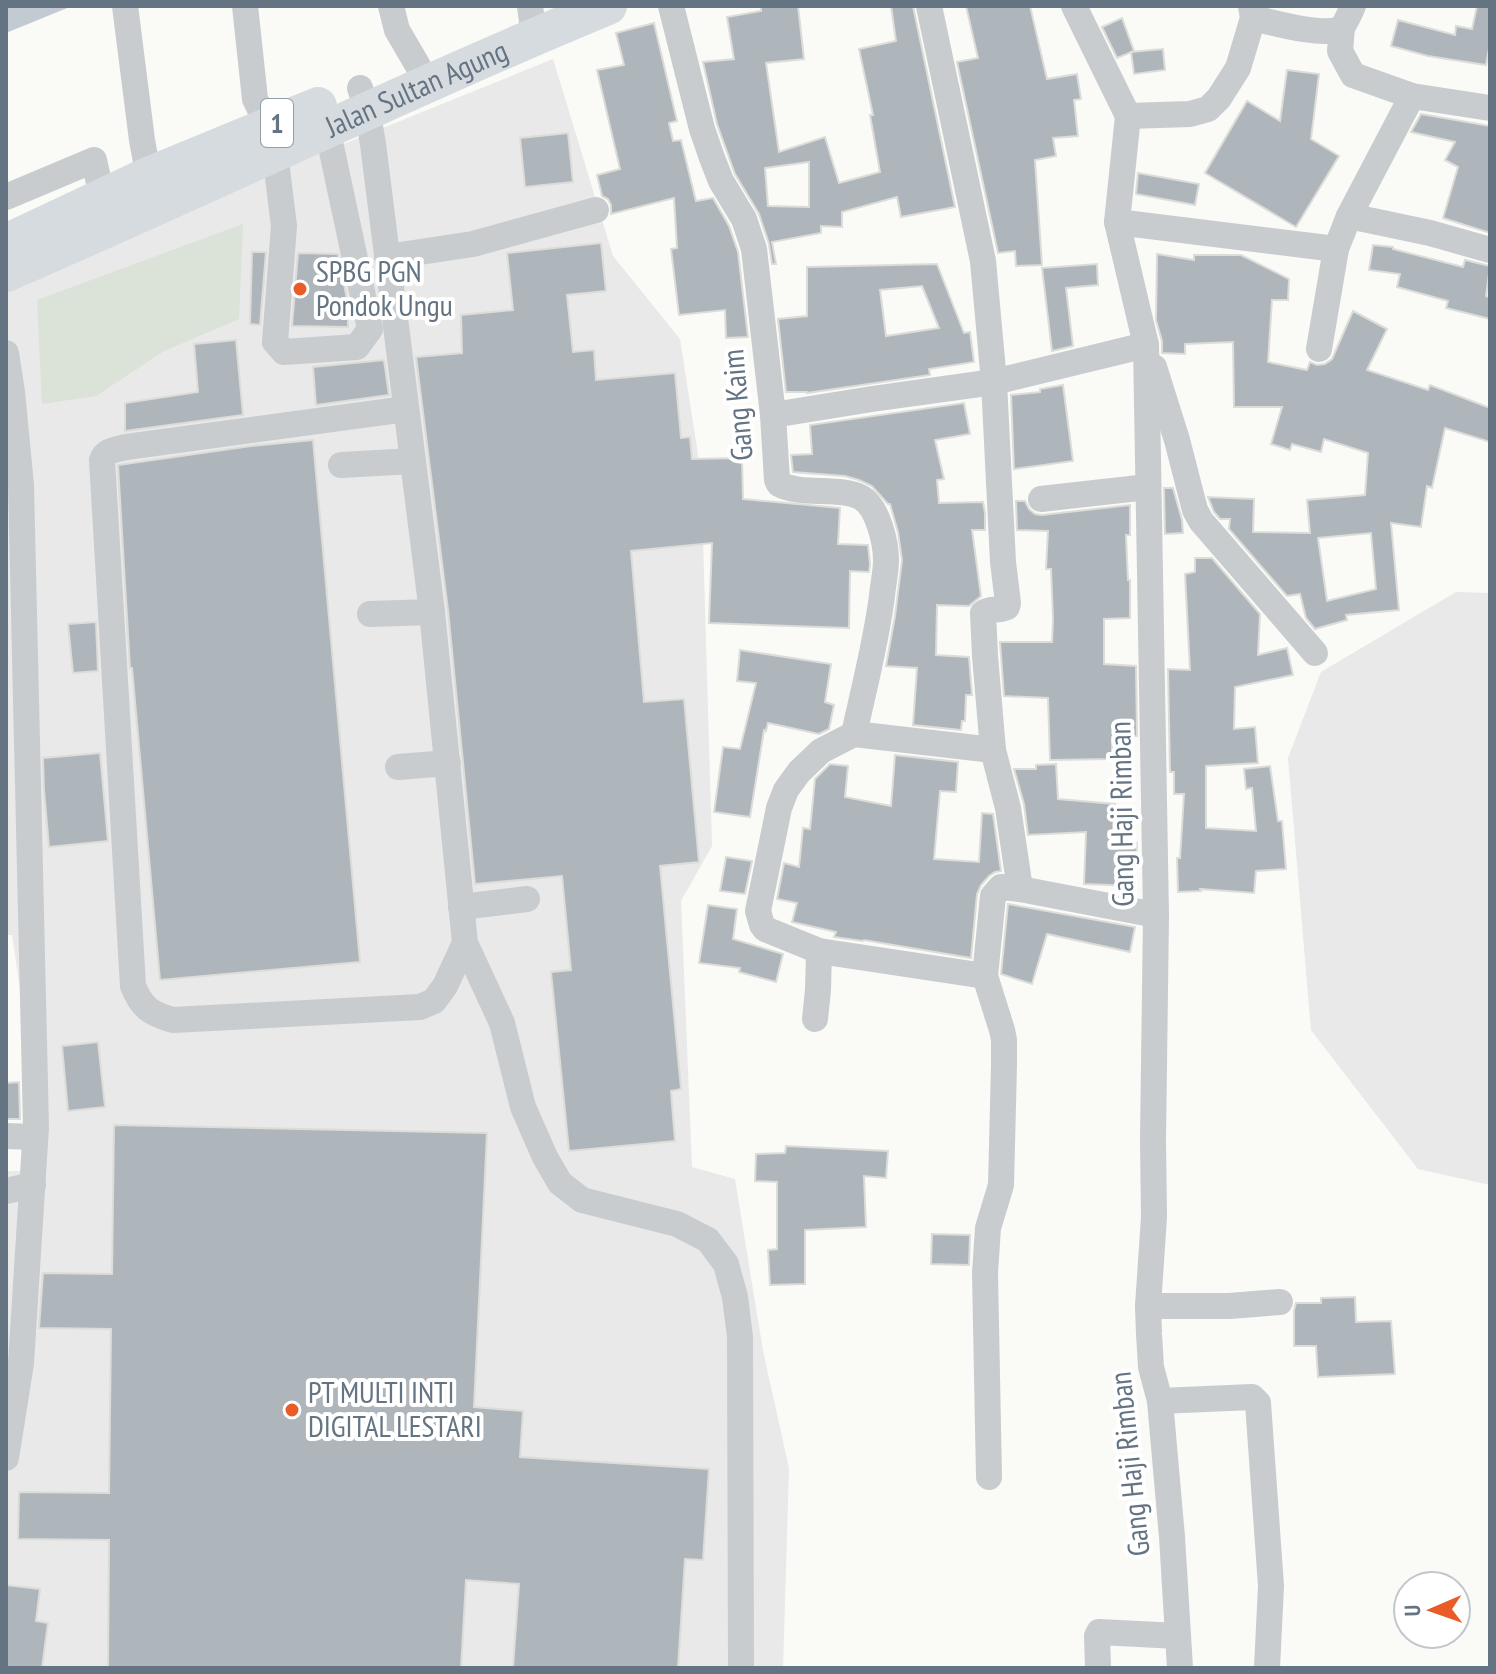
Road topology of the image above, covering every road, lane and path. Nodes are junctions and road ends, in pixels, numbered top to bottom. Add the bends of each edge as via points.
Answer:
1 (125, 6) edge
2 (245, 6) edge
3 (391, 6) edge
4 (608, 6) edge
5 (671, 6) edge
6 (929, 6) edge
7 (1074, 6) edge
8 (1252, 12) edge
9 (537, 15) edge
10 (1348, 17) edge
11 (418, 66) junction
12 (1412, 96) junction
13 (364, 99) junction
14 (1490, 108) edge
15 (1128, 116) junction
16 (327, 128) junction
17 (272, 140) junction
18 (152, 192) junction
19 (6, 197) edge
20 (102, 197) junction
21 (596, 210) dead end
22 (1349, 216) junction
23 (1117, 222) junction
24 (6, 243) edge
25 (1336, 249) junction
26 (1490, 250) edge
27 (387, 257) junction
28 (6, 273) edge
29 (1146, 345) junction
30 (1319, 349) dead end
31 (6, 353) edge
32 (994, 382) junction
33 (406, 409) junction
34 (773, 415) junction
35 (413, 461) junction
36 (341, 465) dead end
37 (1148, 487) junction
38 (1041, 499) dead end
39 (432, 612) junction
40 (370, 614) dead end
41 (1315, 653) dead end
42 (854, 734) junction
43 (993, 750) junction
44 (448, 763) junction
45 (398, 767) dead end
46 (1020, 889) junction
47 (527, 899) dead end
48 (461, 907) junction
49 (1156, 915) junction
50 (465, 943) junction
51 (819, 951) junction
52 (985, 976) junction
53 (815, 1019) dead end
54 (6, 1136) edge
55 (34, 1137) junction
56 (33, 1185) junction
57 (6, 1191) edge
58 (1280, 1302) dead end
59 (1148, 1306) junction
60 (1160, 1401) junction
61 (6, 1458) edge
62 (989, 1477) dead end
63 (1178, 1636) junction
64 (741, 1668) edge
65 (1098, 1668) edge
66 (1180, 1668) edge
67 (1267, 1668) edge

1 - 18 street
2 - 17 street via 255,99
3 - 11 street via 397,30
4 - 9 highway, Jalan Sultan Agung / 1
5 - 34 street, Gang Kaim via 702,129 754,249
6 - 32 street via 983,261
7 - 15 street
8 - 10 street via 1315,31 1338,30
8 - 15 street via 1238,68 1208,109
9 - 11 highway, Jalan Sultan Agung / 1
9 - 13 highway, Jalan Sultan Agung / 1
10 - 12 street via 1340,51 1353,75
11 - 13 highway, Jalan Sultan Agung / 1
12 - 14 street
12 - 22 street
13 - 16 highway, Jalan Sultan Agung / 1
13 - 17 highway, Jalan Sultan Agung / 1
13 - 27 street
15 - 23 street, Gang Haji Rimban
16 - 17 highway, Jalan Sultan Agung / 1
16 - 17 street via 370,329 357,347 284,352 275,342 284,226
17 - 18 highway, Jalan Sultan Agung / 1
18 - 20 highway, Jalan Sultan Agung / 1
18 - 28 highway, Jalan Sultan Agung / 1
19 - 20 street via 94,160
20 - 24 highway, Jalan Sultan Agung / 1
21 - 27 street via 473,244
22 - 25 street
22 - 26 street
23 - 25 street
23 - 29 street, Gang Haji Rimban
25 - 30 street
27 - 33 street
29 - 32 street
29 - 37 street, Gang Haji Rimban
29 - 41 street via 1201,521
31 - 55 street via 21,485
32 - 34 street
32 - 43 street via 1008,603 982,616
33 - 35 street
33 - 50 street via 126,447 103,456 132,978 139,1001 155,1015 173,1020 420,1007 434,1001 445,986
34 - 42 street, Gang Kaim via 779,484 861,497 881,531 886,562 880,612
35 - 36 street
35 - 39 street
37 - 38 street
37 - 49 street, Gang Haji Rimban
39 - 40 street
39 - 44 street
42 - 43 street
42 - 51 street via 821,751 786,790 759,903 765,929
43 - 46 street
44 - 45 street
44 - 48 street
46 - 49 street
46 - 52 street via 1001,887 993,896
47 - 48 street
48 - 50 street
49 - 59 street, Gang Haji Rimban via 1154,1217
50 - 64 street via 502,1023 523,1107 560,1183 582,1200 677,1224 708,1240 726,1264 740,1337
51 - 52 street
51 - 53 street
52 - 62 street via 1004,1040 1001,1185 988,1228 985,1273
54 - 55 street
55 - 56 street
56 - 57 street
56 - 61 street via 21,1363
58 - 59 street
59 - 60 street, Gang Haji Rimban via 1151,1367
60 - 63 street, Gang Haji Rimban
60 - 67 street via 1252,1397 1258,1403 1271,1586
63 - 65 street via 1099,1632
63 - 66 street, Gang Haji Rimban

